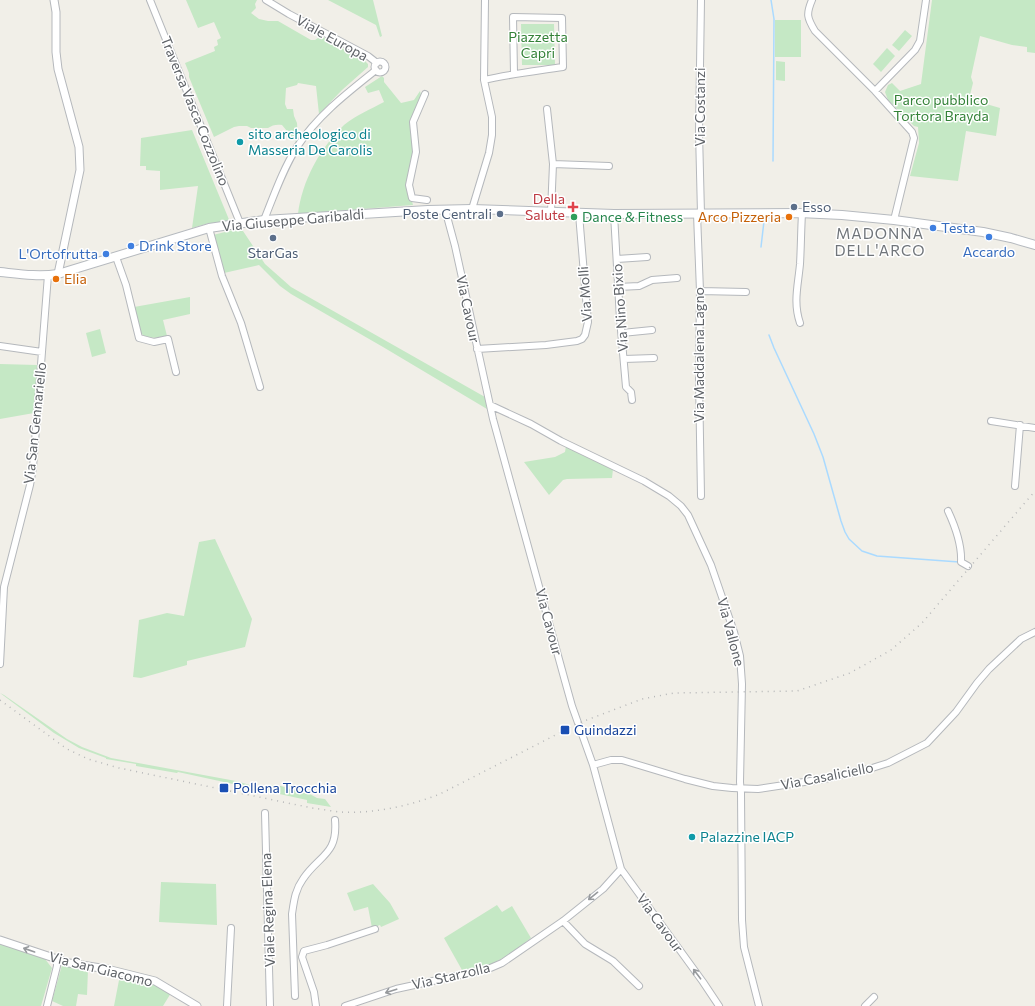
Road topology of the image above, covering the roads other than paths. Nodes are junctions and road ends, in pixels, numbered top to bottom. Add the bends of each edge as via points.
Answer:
1 (54, 0) edge
2 (150, 0) edge
3 (266, 0) edge
4 (485, 0) edge
5 (702, 0) edge
6 (812, 0) edge
7 (926, 0) edge
8 (376, 63) junction
9 (376, 70) junction
10 (514, 74) junction
11 (484, 80) junction
12 (875, 91) junction
13 (424, 94) dead end
14 (547, 109) dead end
15 (553, 164) junction
16 (609, 166) dead end
17 (427, 200) dead end
18 (445, 209) junction
19 (472, 210) junction
20 (551, 212) junction
21 (579, 214) junction
22 (614, 214) junction
23 (699, 214) junction
24 (802, 214) junction
25 (264, 220) junction
26 (894, 220) junction
27 (240, 223) junction
28 (209, 228) junction
29 (1035, 245) edge
30 (116, 257) junction
31 (647, 257) dead end
32 (617, 259) junction
33 (0, 272) edge
34 (58, 274) junction
35 (48, 275) junction
36 (677, 278) dead end
37 (618, 287) junction
38 (700, 291) junction
39 (746, 292) dead end
40 (800, 323) dead end
41 (652, 330) dead end
42 (622, 333) junction
43 (0, 346) edge
44 (477, 349) junction
45 (42, 352) junction
46 (654, 358) dead end
47 (624, 359) junction
48 (176, 372) dead end
49 (260, 387) dead end
50 (632, 400) dead end
51 (490, 405) junction
52 (991, 421) dead end
53 (1020, 425) junction
54 (1035, 428) edge
55 (1014, 486) dead end
56 (701, 496) dead end
57 (948, 511) dead end
58 (968, 566) dead end
59 (1035, 632) edge
60 (0, 664) edge
61 (594, 766) junction
62 (740, 789) junction
63 (265, 813) dead end
64 (335, 820) dead end
65 (621, 869) junction
66 (563, 921) junction
67 (231, 928) dead end
68 (375, 929) dead end
69 (0, 940) edge
70 (302, 957) junction
71 (293, 958) junction
72 (57, 959) junction
73 (639, 986) dead end
74 (295, 996) dead end
75 (874, 997) dead end
76 (47, 1006) edge
77 (197, 1006) edge
78 (226, 1006) edge
79 (270, 1006) edge
80 (316, 1006) edge
81 (345, 1006) edge
82 (719, 1006) edge
83 (759, 1006) edge
84 (865, 1006) edge

1 - 34 street via 58,69 79,147 80,170
2 - 27 street, Traversa Vasca Cozzolino
3 - 8 street, Viale Europa via 368,56
4 - 11 street
5 - 23 street, Via Costanzi
6 - 12 street via 808,20 815,31
7 - 12 street via 920,41 915,50
8 - 9 street
8 - 9 street via 382,62 386,67 381,72
9 - 25 street via 328,110 305,136 291,158
10 - 10 street via 563,67 562,18 513,17
10 - 11 street
11 - 19 street via 492,117 492,135
12 - 26 street via 910,128 914,138
13 - 17 street via 413,122 416,152 409,185 412,198
14 - 15 street
15 - 16 street
15 - 20 street
18 - 19 main road, Via Giuseppe Garibaldi
18 - 25 main road, Via Giuseppe Garibaldi
18 - 44 street, Via Cavour
19 - 20 main road, Via Giuseppe Garibaldi
20 - 21 main road, Via Giuseppe Garibaldi
21 - 22 main road, Via Giuseppe Garibaldi
21 - 44 street, Via Molli via 588,322 588,329 582,339
22 - 23 main road, Via Giuseppe Garibaldi
22 - 32 street, Via Nino Bixio
23 - 24 main road, Via Giuseppe Garibaldi
23 - 38 street, Via Maddalena Lagno
24 - 26 main road, Via Giuseppe Garibaldi
24 - 40 street via 796,299 796,314
25 - 27 main road, Via Giuseppe Garibaldi
26 - 29 main road, Via Giuseppe Garibaldi via 983,232
27 - 28 main road, Via Giuseppe Garibaldi
28 - 30 main road, Via Giuseppe Garibaldi
28 - 49 street via 222,276 242,323
30 - 34 main road, Via Giuseppe Garibaldi
30 - 48 street via 139,338 154,342 168,339
31 - 32 street
32 - 37 street, Via Nino Bixio
33 - 35 main road, Via Giuseppe Garibaldi
34 - 35 main road, Via Giuseppe Garibaldi
35 - 45 street, Via San Gennariello
36 - 37 street via 652,280 639,286
37 - 42 street, Via Nino Bixio
38 - 39 street
38 - 56 street, Via Maddalena Lagno via 698,379
41 - 42 street
42 - 47 street, Via Nino Bixio
43 - 45 street
44 - 51 street, Via Cavour
45 - 60 street, Via San Gennariello via 32,473 2,601
46 - 47 street
47 - 50 street, Via Nino Bixio via 626,387
51 - 61 street, Via Cavour via 563,675
51 - 62 street, Via Vallone via 644,481 669,496 688,515 711,565 740,656
52 - 53 street
53 - 54 street
53 - 55 street
57 - 58 street via 957,537 961,562
59 - 62 street, Via Casaliciello via 1020,640 989,669 930,741 899,758 869,769 824,779 758,789
61 - 62 street, Via Casaliciello via 611,760 622,760 685,780
61 - 65 street, Via Cavour
62 - 83 street, Via Vallone via 744,947
63 - 79 street, Viale Regina Elena
64 - 71 street via 335,840 331,848 308,872 297,890 292,914
65 -> 66 street, Via Starzolla via 603,889
82 -> 65 street, Via Cavour
66 - 73 street via 585,944 613,961
66 -> 81 street, Via Starzolla via 495,967 396,989
67 - 78 street
68 - 70 street via 304,951
72 -> 69 street, Via San Giacomo
70 - 71 street
70 - 80 street
71 - 74 street
72 - 76 street
72 - 77 street, Via San Giacomo via 155,982
75 - 84 street

